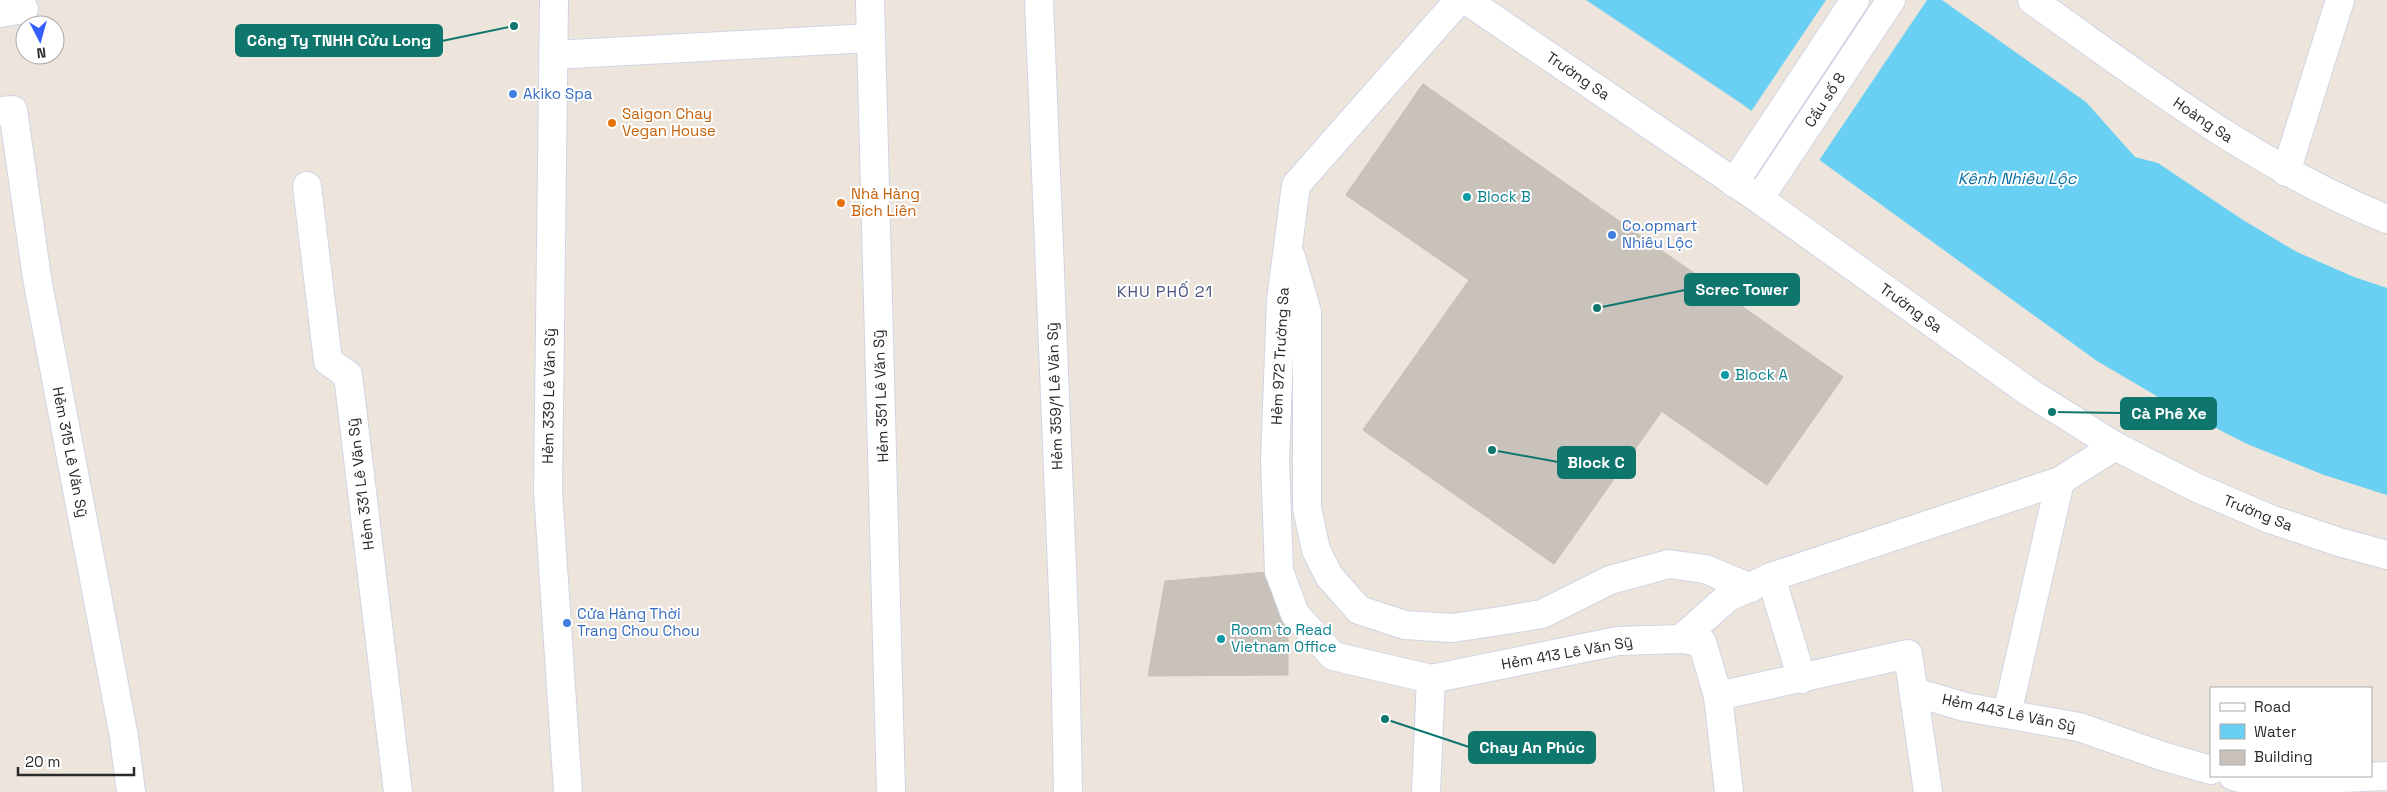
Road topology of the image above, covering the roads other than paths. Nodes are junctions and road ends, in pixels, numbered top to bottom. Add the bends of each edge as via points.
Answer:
1 (554, 0) edge
2 (870, 0) edge
3 (1039, 0) edge
4 (1459, 0) edge
5 (1466, 0) edge
6 (1855, 0) edge
7 (1891, 0) edge
8 (2032, 0) edge
9 (2340, 0) edge
10 (871, 38) junction
11 (553, 55) junction
12 (6, 111) edge
13 (2286, 172) junction
14 (1734, 183) junction
15 (307, 186) dead end
16 (1758, 199) junction
17 (2387, 219) edge
18 (1288, 246) junction
19 (2115, 446) junction
20 (2060, 481) junction
21 (2387, 555) edge
22 (1761, 582) junction
23 (1682, 639) junction
24 (1431, 679) junction
25 (1802, 679) junction
26 (1914, 692) junction
27 (1718, 696) junction
28 (2007, 714) junction
29 (2210, 770) edge
30 (2387, 776) edge
31 (2237, 777) edge
32 (2365, 777) edge
33 (2372, 777) edge
34 (132, 792) edge
35 (398, 792) edge
36 (568, 792) edge
37 (891, 792) edge
38 (1068, 792) edge
39 (1426, 792) edge
40 (1729, 792) edge
41 (1928, 792) edge

1 - 11 street, Hẻm 339 Lê Văn Sỹ
2 - 10 street, Hẻm 351 Lê Văn Sỹ
3 - 38 street, Hẻm 359/1 Lê Văn Sỹ
4 - 18 street, Hẻm 972 Trường Sa via 1296,186
5 - 14 street, Trường Sa
6 - 14 street, Cầu số 8
7 - 16 street, Cầu số 8
8 - 13 street, Hoàng Sa via 2196,116
9 - 13 street
10 - 11 street
10 - 37 street, Hẻm 351 Lê Văn Sỹ
11 - 36 street, Hẻm 339 Lê Văn Sỹ via 548,492
12 - 34 street, Hẻm 315 Lê Văn Sỹ
13 - 17 street, Hoàng Sa
14 - 16 street, Trường Sa
15 - 35 street, Hẻm 331 Lê Văn Sỹ via 328,361 348,375
16 - 19 street, Trường Sa via 2029,392
18 - 22 street via 1307,312 1307,508 1316,550 1329,576 1359,610 1405,626 1452,628 1542,614 1610,580 1669,564
18 - 24 street, Hẻm 972 Trường Sa via 1281,300 1275,460 1279,571 1295,614 1333,656
19 - 20 street
19 - 21 street, Trường Sa via 2195,487 2270,519
20 - 22 street
20 - 28 street
22 - 23 street via 1727,598
22 - 25 street
23 - 24 street, Hẻm 413 Lê Văn Sỹ via 1618,641
23 - 27 street, Hẻm 413 Lê Văn Sỹ via 1702,642
24 - 39 street
25 - 26 street via 1908,654
25 - 27 street
26 - 28 street, Hẻm 443 Lê Văn Sỹ via 1965,707
26 - 41 street
27 - 40 street, Hẻm 413 Lê Văn Sỹ
28 - 29 street, Hẻm 443 Lê Văn Sỹ via 2079,727
30 - 33 street
31 - 32 street via 2256,782

